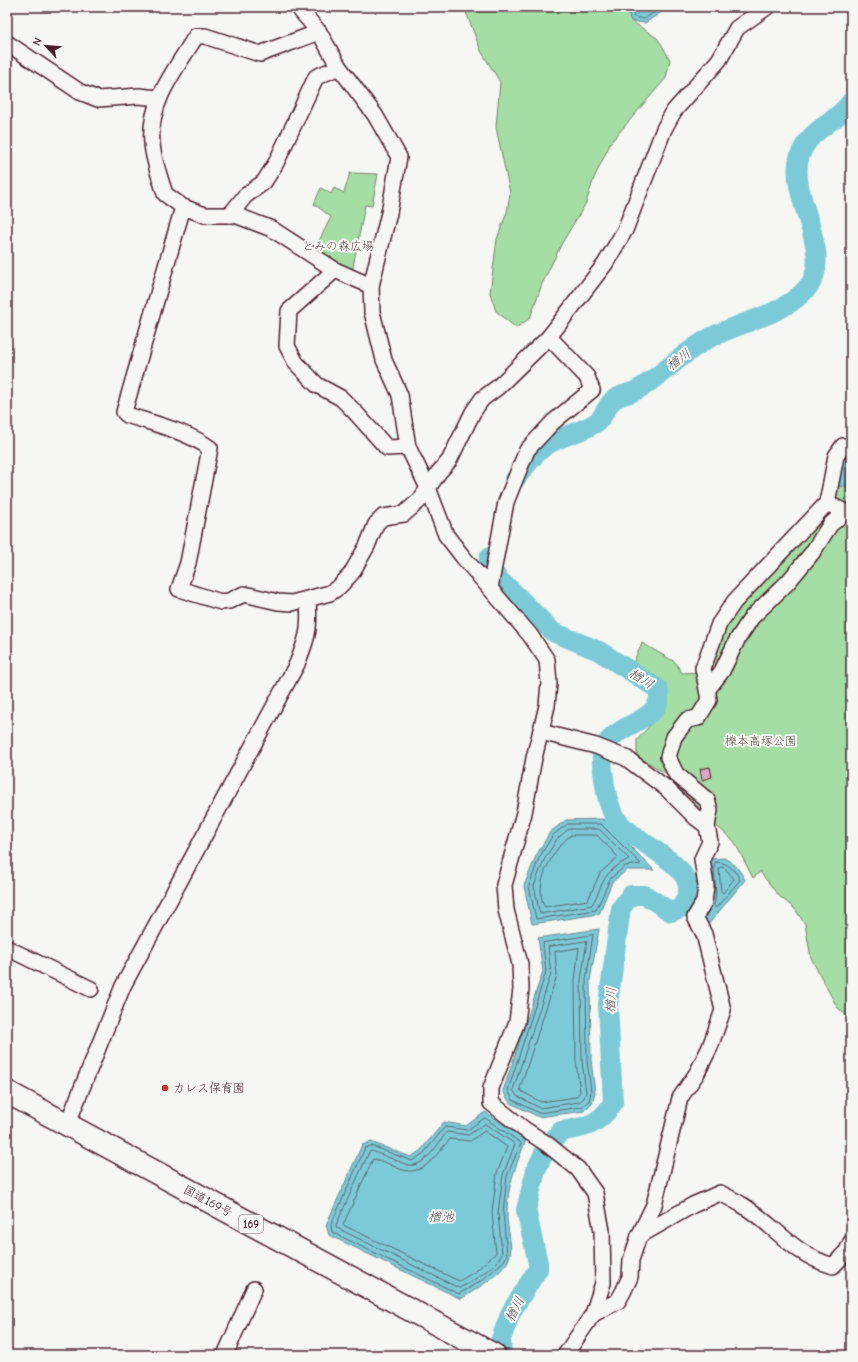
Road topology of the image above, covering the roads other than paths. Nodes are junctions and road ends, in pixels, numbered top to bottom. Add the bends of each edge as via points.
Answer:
1 (301, 7) edge
2 (767, 7) edge
3 (318, 32) junction
4 (7, 43) edge
5 (339, 67) junction
6 (158, 98) junction
7 (183, 207) junction
8 (230, 215) junction
9 (335, 270) junction
10 (372, 286) junction
11 (549, 337) junction
12 (408, 447) junction
13 (851, 447) edge
14 (428, 488) junction
15 (827, 503) junction
16 (848, 514) edge
17 (490, 588) junction
18 (308, 600) junction
19 (708, 690) junction
20 (541, 732) junction
21 (707, 826) junction
22 (7, 948) edge
23 (91, 989) dead end
24 (7, 1092) edge
25 (67, 1125) junction
26 (639, 1236) junction
27 (851, 1242) edge
28 (254, 1289) dead end
29 (593, 1314) junction
30 (489, 1354) edge
31 (225, 1355) edge
32 (565, 1355) edge

1 - 3 street via 301,11
2 - 11 street via 737,28 719,60 674,111 664,129 626,230 605,264
3 - 5 street
3 - 6 street via 260,54 205,36 196,36
4 - 6 street via 80,92 98,99 139,96
5 - 8 street via 316,77 276,163 264,182 245,196
5 - 10 street via 375,115 399,156
6 - 7 street via 153,120 154,155 165,194
7 - 8 street via 205,215
7 - 18 street via 124,412 175,430 210,448 188,563 179,589 221,602 244,594 284,602
8 - 9 street via 272,229
9 - 10 street
9 - 12 street via 289,311 287,346 296,364 317,385 341,398 387,448
10 - 12 street via 372,312 384,360 400,396
11 - 14 street via 508,378 482,399 449,461
11 - 17 street via 587,377 592,390 552,422 527,450 506,502
12 - 14 street
13 - 15 street via 843,446 836,456
14 - 17 street via 446,534
14 - 18 street via 420,500 404,514 383,517 376,524 351,574 339,587 330,593
15 - 16 street
15 - 19 street via 734,602 719,624 704,668
16 - 19 street via 830,525 812,554 752,617 722,671
17 - 20 street via 530,635 547,660 549,683
18 - 25 street via 310,626 297,664 123,986
19 - 21 street via 709,700 698,718 687,720 674,736 668,757 676,774 707,800 710,810
20 - 21 street via 596,746 626,758 666,788
20 - 29 street via 524,813 504,886 506,910 520,964 521,989 518,1022 491,1088 491,1103 578,1169 595,1193 602,1231 604,1283
21 - 26 street via 710,842 702,859 706,886 704,902 696,917 704,934 723,1010 697,1073 680,1098 654,1205
22 - 23 street
24 - 25 highway, 国道169号 / 169
25 - 30 highway, 国道169号 / 169
26 - 27 street via 720,1193 745,1207 792,1246 816,1261 833,1266 847,1251
26 - 29 street via 631,1260 630,1277 618,1301
28 - 31 street
29 - 32 street

